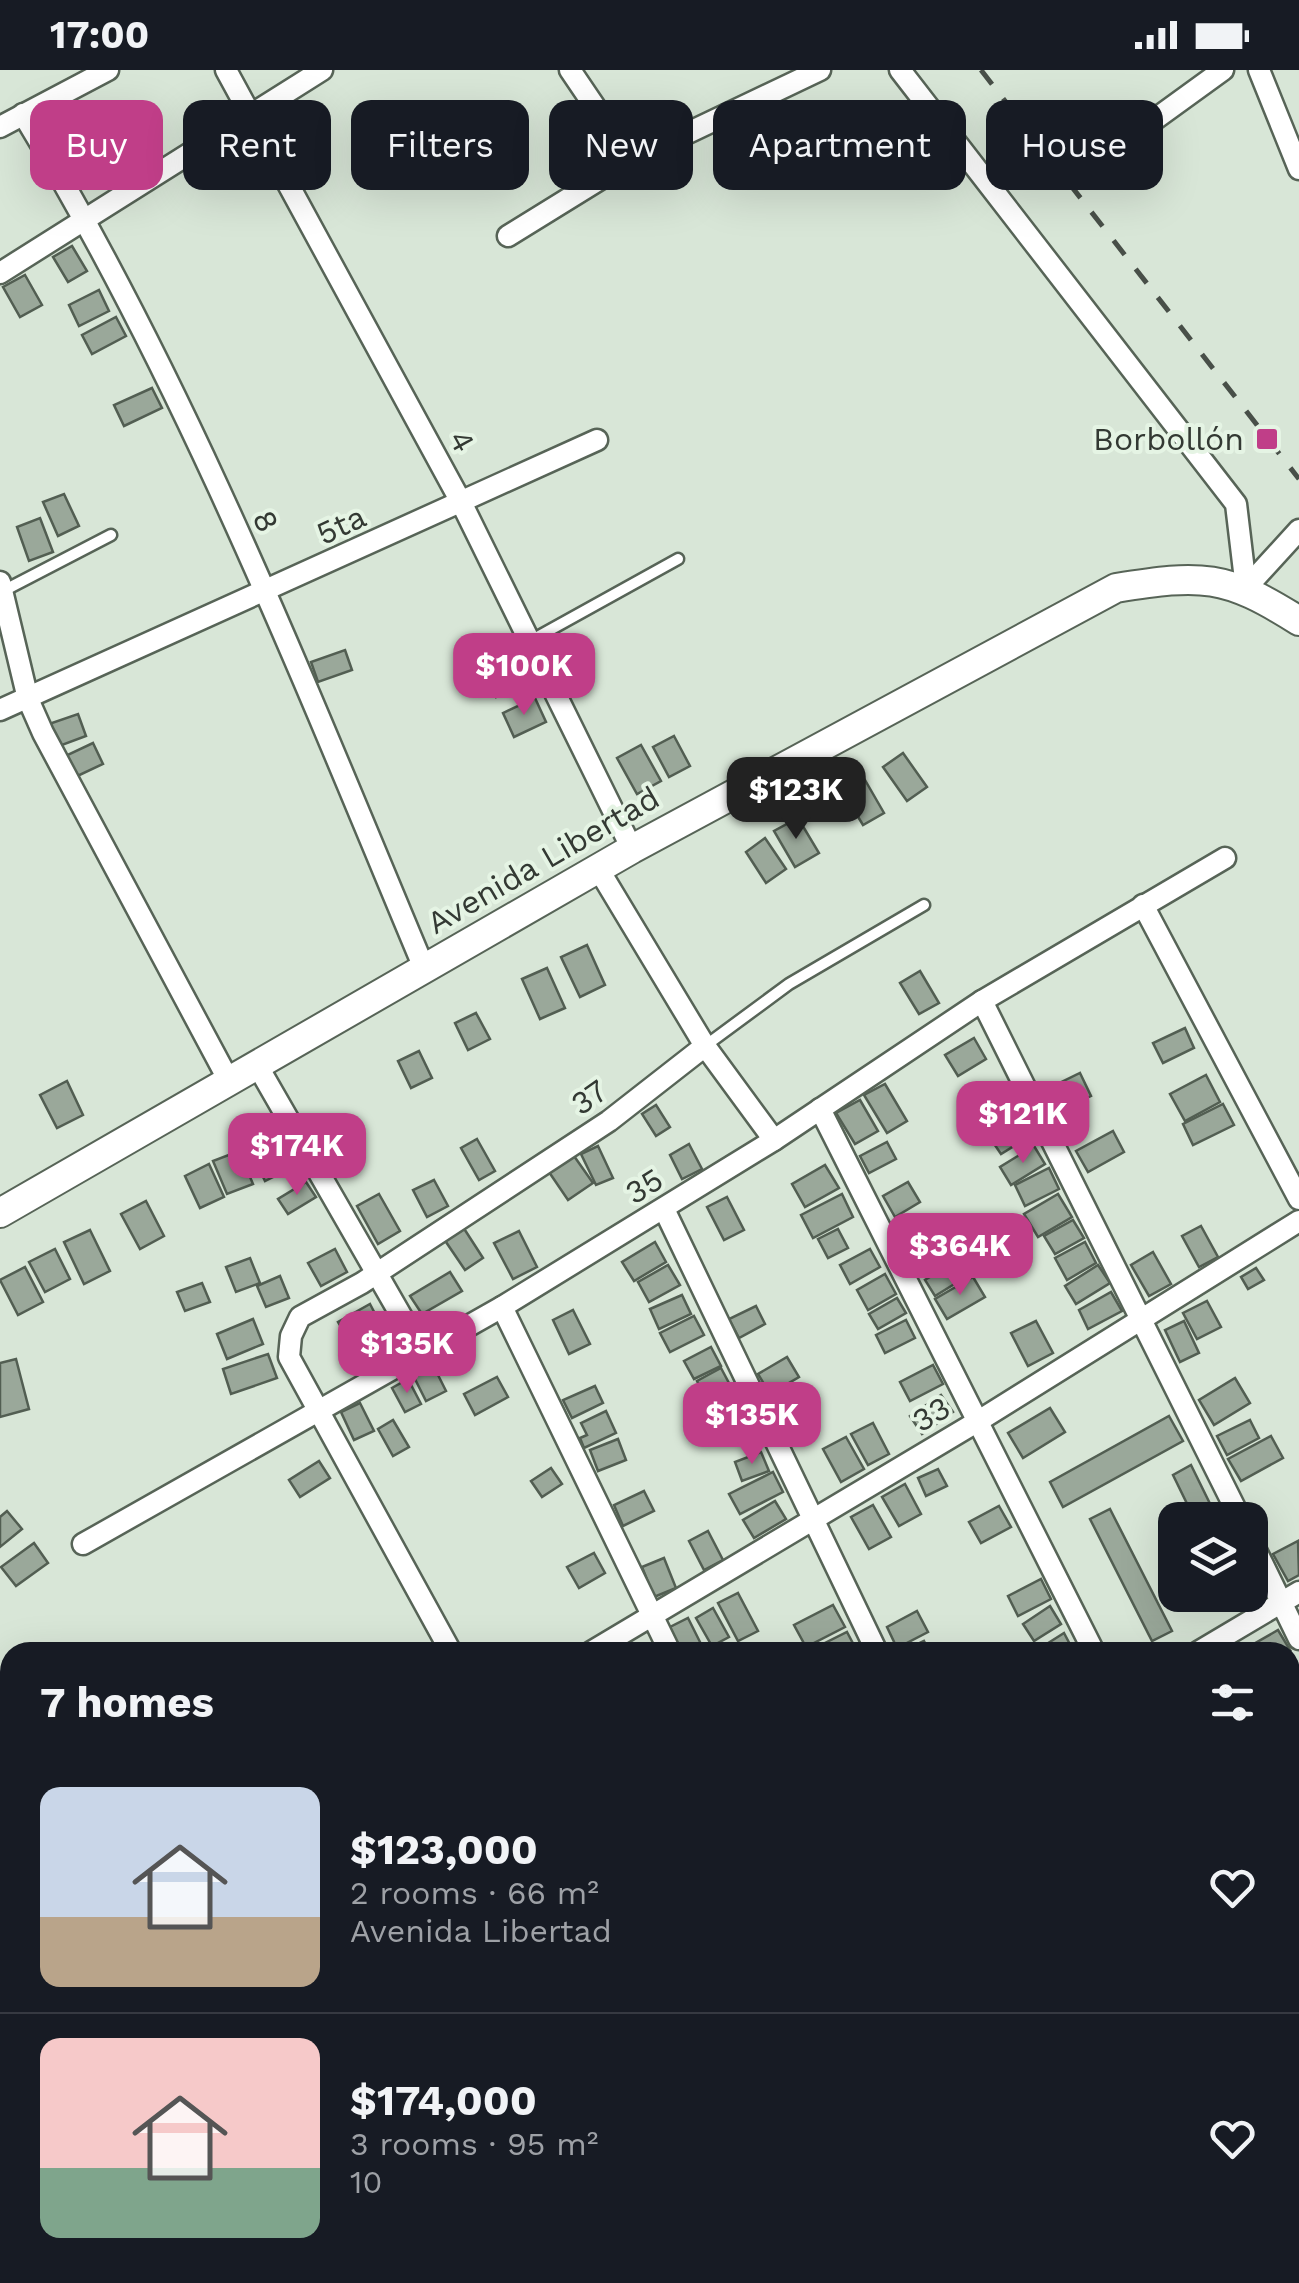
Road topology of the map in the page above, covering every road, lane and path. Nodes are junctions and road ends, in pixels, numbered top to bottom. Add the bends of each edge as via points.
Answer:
1 (108, 70) edge
2 (226, 70) edge
3 (322, 70) edge
4 (570, 70) edge
5 (820, 70) edge
6 (900, 70) edge
7 (1223, 70) edge
8 (1258, 70) edge
9 (242, 100) edge
10 (271, 100) edge
11 (590, 100) edge
12 (1163, 113) edge
13 (23, 114) junction
14 (0, 127) edge
15 (693, 130) edge
16 (183, 155) edge
17 (1299, 169) edge
18 (291, 190) edge
19 (582, 190) edge
20 (86, 217) junction
21 (508, 236) dead end
22 (0, 273) edge
23 (596, 440) dead end
24 (461, 502) junction
25 (1299, 530) edge
26 (111, 535) dead end
27 (678, 559) dead end
28 (2, 586) edge
29 (1246, 588) junction
30 (267, 593) junction
31 (1299, 621) edge
32 (530, 642) junction
33 (28, 700) junction
34 (0, 710) edge
35 (632, 848) junction
36 (1224, 858) dead end
37 (599, 870) junction
38 (924, 905) dead end
39 (1143, 905) junction
40 (424, 968) junction
41 (982, 1002) junction
42 (705, 1046) junction
43 (256, 1065) junction
44 (229, 1081) junction
45 (820, 1109) junction
46 (774, 1140) junction
47 (1299, 1199) edge
48 (664, 1210) junction
49 (0, 1213) edge
50 (1299, 1221) edge
51 (374, 1272) junction
52 (502, 1307) junction
53 (1143, 1318) junction
54 (422, 1352) junction
55 (321, 1410) junction
56 (980, 1420) junction
57 (1232, 1502) edge
58 (810, 1520) junction
59 (83, 1544) dead end
60 (1268, 1565) edge
61 (1290, 1598) edge
62 (651, 1615) junction
63 (1299, 1639) edge
64 (446, 1642) edge
65 (607, 1642) edge
66 (665, 1642) edge
67 (872, 1642) edge
68 (1089, 1642) edge
69 (1215, 1642) edge

1 - 13 street
2 - 9 street, 4
3 - 10 street
4 - 11 street
5 - 15 street
6 - 29 street via 1236,504
7 - 12 street
8 - 17 street
13 - 14 street
13 - 20 street, 8
16 - 20 street
18 - 24 street, 4
19 - 21 street
20 - 22 street
20 - 30 street, 8
23 - 24 street, 5ta
24 - 30 street, 5ta
24 - 32 street, 4
25 - 29 street
26 - 28 lane
27 - 32 lane
28 - 33 street
29 - 31 main road, Avenida Libertad
29 - 35 main road, Avenida Libertad via 1182,577 1116,588
30 - 33 street, 5ta
30 - 40 street, 8
32 - 35 street, 4
33 - 34 street, 5ta
33 - 44 street
35 - 37 main road, Avenida Libertad
36 - 39 street, 35
37 - 40 main road, Avenida Libertad
37 - 42 street
38 - 42 lane, 37 via 789,984
39 - 41 street, 35
39 - 47 street
40 - 43 main road, Avenida Libertad
41 - 45 street, 35
41 - 53 street
42 - 46 street
42 - 51 street, 37 via 609,1121
43 - 44 main road, Avenida Libertad
43 - 51 street
44 - 49 main road, Avenida Libertad
45 - 46 street, 35
45 - 56 street
46 - 48 street, 35
48 - 52 street, 35
48 - 58 street
50 - 53 street, 33
51 - 54 street
51 - 55 street, 37 via 300,1317 291,1336 289,1357
52 - 54 street, 35
52 - 62 street
53 - 56 street, 33
53 - 57 street
54 - 55 street, 35
55 - 59 street, 35
55 - 64 street
56 - 58 street, 33
56 - 68 street
58 - 62 street, 33
58 - 67 street
60 - 61 street
61 - 63 street
61 - 69 street
62 - 65 street, 33
62 - 66 street

